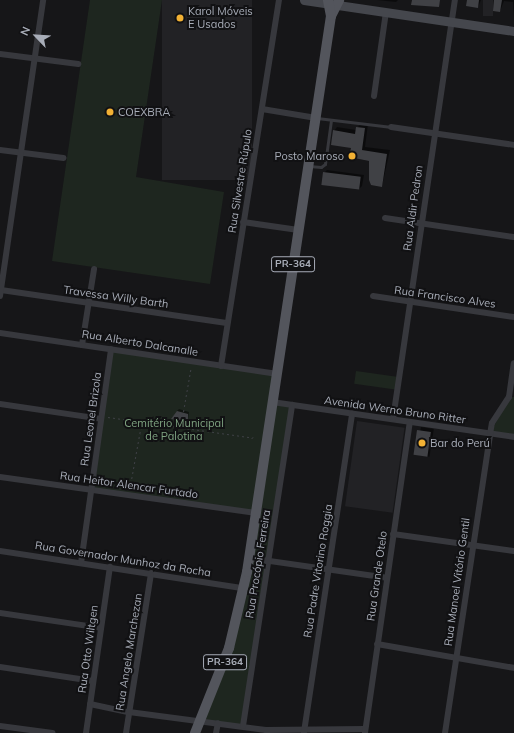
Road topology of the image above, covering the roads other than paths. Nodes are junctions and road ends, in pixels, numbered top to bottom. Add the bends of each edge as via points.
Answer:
1 (43, 0) edge
2 (279, 0) edge
3 (304, 0) edge
4 (455, 0) edge
5 (333, 2) edge
6 (386, 12) junction
7 (452, 22) junction
8 (514, 31) edge
9 (0, 54) edge
10 (34, 58) junction
11 (78, 64) dead end
12 (374, 96) dead end
13 (262, 109) junction
14 (316, 118) junction
15 (331, 120) junction
16 (391, 127) joint
17 (434, 133) junction
18 (514, 145) edge
19 (0, 150) edge
20 (21, 153) junction
21 (64, 158) dead end
22 (308, 166) junction
23 (385, 218) dead end
24 (243, 222) junction
25 (421, 223) junction
26 (298, 230) junction
27 (514, 237) edge
28 (0, 247) edge
29 (7, 248) junction
30 (94, 269) dead end
31 (0, 293) edge
32 (373, 296) dead end
33 (410, 302) junction
34 (88, 303) junction
35 (514, 317) edge
36 (227, 323) junction
37 (0, 333) edge
38 (82, 345) junction
39 (111, 349) junction
40 (514, 363) edge
41 (221, 366) junction
42 (276, 374) junction
43 (512, 397) edge
44 (272, 402) junction
45 (0, 404) edge
46 (292, 405) junction
47 (352, 414) junction
48 (101, 419) junction
49 (393, 419) junction
50 (410, 422) junction
51 (490, 434) junction
52 (514, 437) edge
53 (0, 476) edge
54 (90, 490) junction
55 (256, 512) junction
56 (394, 534) junction
57 (473, 546) junction
58 (0, 551) edge
59 (514, 551) edge
60 (249, 558) junction
61 (268, 561) junction
62 (81, 563) junction
63 (110, 567) junction
64 (328, 569) junction
65 (151, 574) junction
66 (387, 578) junction
67 (243, 588) junction
68 (0, 613) edge
69 (101, 628) junction
70 (378, 644) junction
71 (456, 657) junction
72 (0, 667) edge
73 (514, 668) edge
74 (93, 681) junction
75 (90, 704) junction
76 (129, 712) junction
77 (201, 720) junction
78 (218, 723) junction
79 (0, 726) edge
80 (243, 726) junction
81 (365, 731) edge
82 (304, 732) junction
83 (53, 733) edge
84 (86, 733) edge
85 (126, 733) edge
86 (195, 733) edge
87 (216, 733) edge
88 (445, 733) edge

1 - 10 street
2 - 13 street, Rua Silvestre Rúpulo
3 - 5 street
4 - 7 street, Rua Aldir Pedron
5 - 6 street
5 - 14 main road, PR-364
6 - 7 street
6 - 12 street
7 - 8 street
7 - 17 street, Rua Aldir Pedron
9 - 10 street
10 - 11 street
10 - 20 street
13 - 14 street
13 - 24 street, Rua Silvestre Rúpulo
14 - 15 lane
14 - 22 main road, PR-364
15 - 16 lane
15 - 22 lane via 325,164 321,167
16 - 17 street
17 - 18 street
17 - 25 street, Rua Aldir Pedron
19 - 20 street
20 - 21 street
20 - 29 street
22 - 26 main road, PR-364
23 - 25 street
24 - 26 street
24 - 36 street, Rua Silvestre Rúpulo
25 - 27 street
25 - 33 street, Rua Aldir Pedron
26 - 42 main road, PR-364
28 - 29 street
29 - 31 street
30 - 34 street
31 - 34 street, Travessa Willy Barth
32 - 33 street, Rua Francisco Alves
33 - 35 street, Rua Francisco Alves
33 - 49 street, Rua Aldir Pedron
34 - 36 street, Travessa Willy Barth
34 - 38 street
36 - 41 street, Rua Silvestre Rúpulo
37 - 38 street, Rua Alberto Dalcanalle
38 - 39 street, Rua Alberto Dalcanalle
39 - 41 street, Rua Alberto Dalcanalle
39 - 48 street, Rua Leonel Brizola
40 - 43 street
41 - 42 street, Rua Alberto Dalcanalle
42 - 44 main road, PR-364
43 - 51 street, Rua Manoel Vitório Gentil via 492,423
44 - 46 street, Avenida Werno Bruno Ritter
44 - 55 main road, PR-364
45 - 48 street
46 - 47 street, Avenida Werno Bruno Ritter
46 - 61 street, Rua Procópio Ferreira
47 - 49 street, Avenida Werno Bruno Ritter
47 - 64 street, Rua Padre Vitorino Roggia
48 - 54 street, Rua Leonel Brizola
49 - 50 street, Avenida Werno Bruno Ritter
50 - 51 street, Avenida Werno Bruno Ritter
50 - 56 street, Rua Grande Otelo
51 - 52 street, Avenida Werno Bruno Ritter
51 - 57 street, Rua Manoel Vitório Gentil
53 - 54 street, Rua Heitor Alencar Furtado
54 - 55 street, Rua Heitor Alencar Furtado
54 - 62 street, Rua Leonel Brizola
55 - 60 main road, PR-364
56 - 57 street
56 - 66 street, Rua Grande Otelo
57 - 59 street
57 - 71 street, Rua Manoel Vitório Gentil
58 - 62 street, Rua Governador Munhoz da Rocha
60 - 61 street
60 - 67 main road, PR-364
61 - 64 street
61 - 80 street, Rua Procópio Ferreira
62 - 63 street, Rua Governador Munhoz da Rocha
63 - 65 street, Rua Governador Munhoz da Rocha
63 - 69 street, Rua Otto Wiltgen
64 - 66 street
64 - 82 street, Rua Padre Vitorino Roggia
65 - 67 street, Rua Governador Munhoz da Rocha
65 - 76 street, Rua Angelo Marchezan
66 - 70 street, Rua Grande Otelo
67 - 77 main road, PR-364 via 230,648
68 - 69 street
69 - 74 street, Rua Otto Wiltgen
70 - 71 street
70 - 81 street, Rua Grande Otelo
71 - 73 street
71 - 88 street, Rua Manoel Vitório Gentil
72 - 74 street
74 - 75 street, Rua Otto Wiltgen
75 - 76 street
75 - 84 street, Rua Otto Wiltgen
76 - 77 street
76 - 85 street, Rua Angelo Marchezan
77 - 78 street
77 - 86 main road, PR-364
78 - 80 street
78 - 87 street
79 - 83 street
80 - 82 street
81 - 82 street

